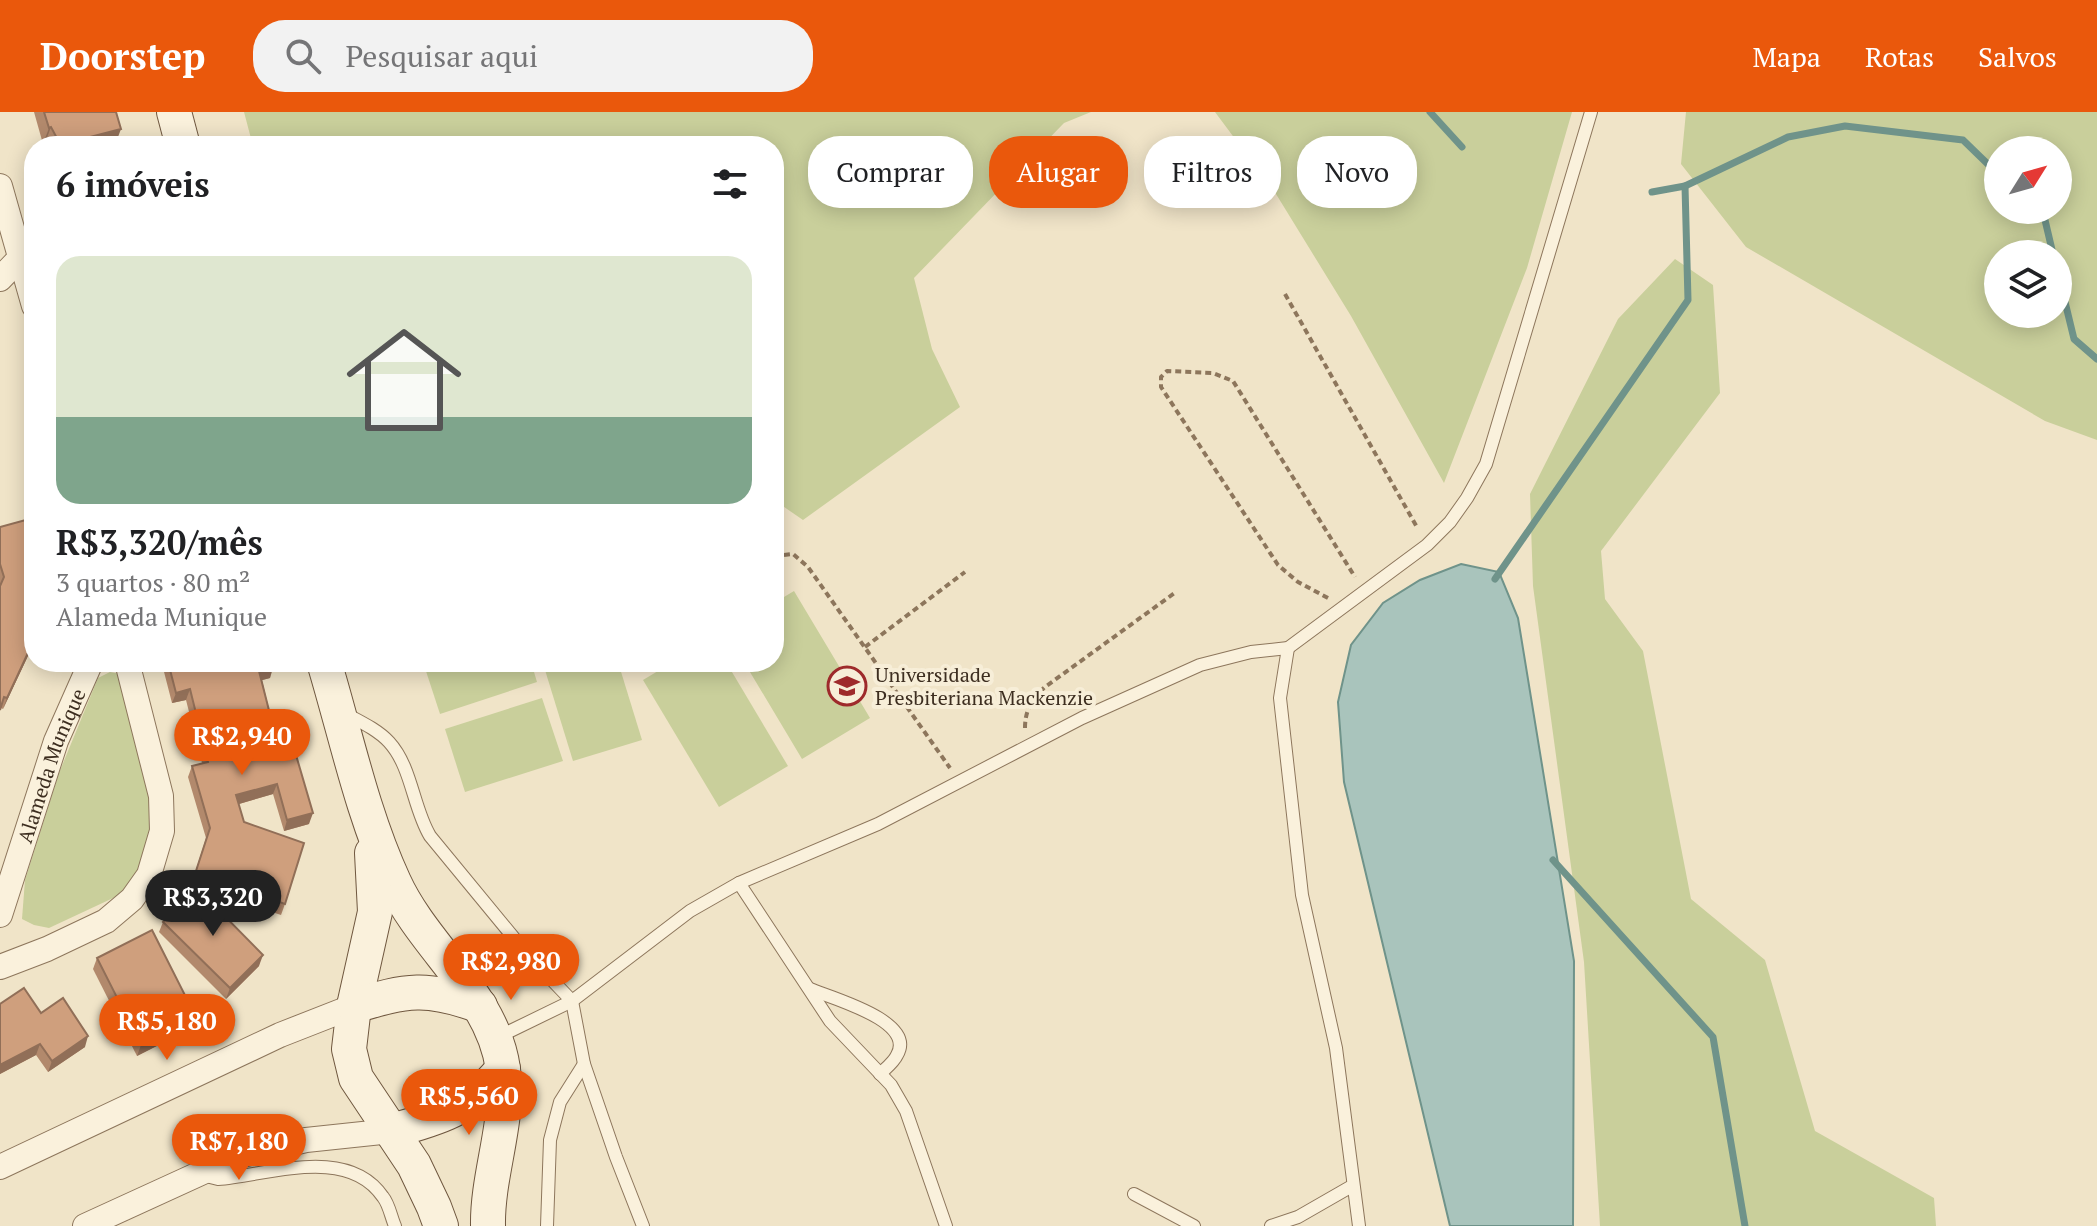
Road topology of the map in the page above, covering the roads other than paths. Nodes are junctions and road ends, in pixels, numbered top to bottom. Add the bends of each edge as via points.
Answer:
1 (174, 112) edge
2 (1591, 112) edge
3 (180, 136) edge
4 (0, 186) edge
5 (21, 257) junction
6 (24, 268) edge
7 (0, 279) edge
8 (1288, 648) junction
9 (87, 672) edge
10 (130, 672) edge
11 (327, 672) edge
12 (338, 709) junction
13 (369, 816) junction
14 (739, 883) junction
15 (0, 915) edge
16 (0, 967) edge
17 (810, 989) junction
18 (572, 1001) junction
19 (354, 1006) junction
20 (480, 1006) junction
21 (499, 1054) junction
22 (584, 1064) junction
23 (880, 1074) junction
24 (391, 1131) junction
25 (0, 1167) edge
26 (200, 1173) junction
27 (1352, 1186) junction
28 (1134, 1194) dead end
29 (85, 1226) edge
30 (395, 1226) edge
31 (441, 1226) edge
32 (488, 1226) edge
33 (547, 1226) edge
34 (643, 1226) edge
35 (946, 1226) edge
36 (1194, 1226) edge
37 (1271, 1226) edge
38 (1359, 1226) edge

1 - 3 main road
2 - 8 lane via 1486,464 1467,498 1427,545
4 - 5 street
5 - 6 street
5 - 7 street
8 - 14 lane via 1200,665 1082,718 878,824
8 - 27 lane via 1280,698 1300,880 1336,1048
9 - 15 street, Alameda Munique via 56,741
10 - 16 street via 161,796 162,831 149,875 106,921
11 - 12 main road
12 - 13 main road
12 - 18 lane via 390,743 430,836
13 - 19 main road via 375,912
13 - 20 main road via 394,883
14 - 17 lane
14 - 18 lane via 690,911
17 - 23 lane via 830,1021
17 - 23 lane via 878,1016 893,1028 900,1040 899,1054
18 - 21 lane
18 - 22 lane
19 - 20 main road via 421,991
19 - 24 main road via 349,1049 356,1078
19 - 25 street via 280,1035
20 - 21 main road
21 - 24 main road via 484,1092 454,1112
21 - 32 main road via 503,1100
22 - 33 lane via 560,1102 550,1140
22 - 34 lane
23 - 35 lane via 906,1111
24 - 26 street via 272,1147
24 - 31 main road via 414,1165
26 - 29 street
26 - 30 lane via 218,1179 325,1165 358,1173 383,1197
27 - 37 lane
27 - 38 lane
28 - 36 lane

